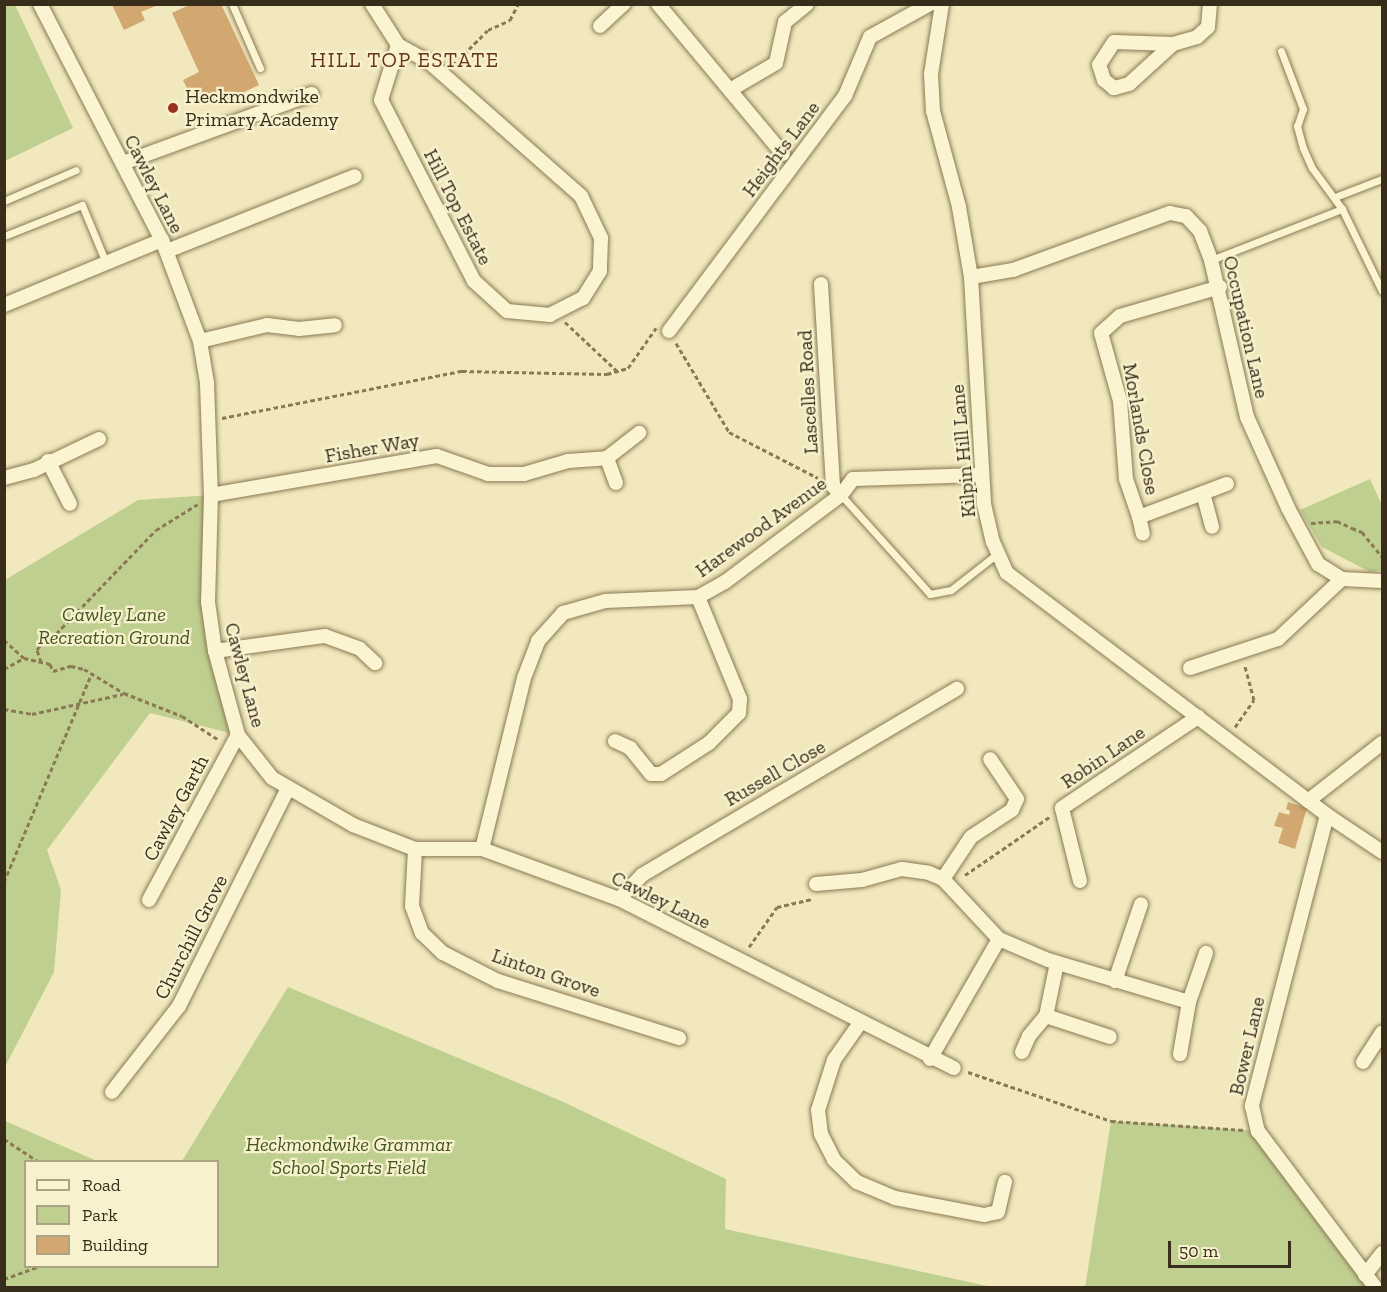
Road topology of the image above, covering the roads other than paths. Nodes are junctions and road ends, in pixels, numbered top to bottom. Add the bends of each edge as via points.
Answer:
1 (40, 4) edge
2 (232, 4) edge
3 (372, 4) edge
4 (624, 4) edge
5 (658, 4) edge
6 (807, 4) edge
7 (930, 4) edge
8 (942, 4) edge
9 (1210, 4) edge
10 (600, 26) dead end
11 (1173, 44) junction
12 (398, 45) junction
13 (1281, 51) dead end
14 (260, 68) dead end
15 (730, 90) junction
16 (312, 94) dead end
17 (783, 154) dead end
18 (123, 163) junction
19 (76, 170) dead end
20 (355, 176) dead end
21 (1383, 179) edge
22 (1335, 197) junction
23 (4, 201) edge
24 (1342, 209) junction
25 (4, 236) edge
26 (165, 246) junction
27 (1211, 260) junction
28 (106, 263) junction
29 (970, 277) junction
30 (821, 284) dead end
31 (1220, 287) junction
32 (1383, 291) edge
33 (4, 305) edge
34 (335, 325) dead end
35 (669, 331) road end
36 (200, 341) junction
37 (639, 433) dead end
38 (99, 439) dead end
39 (607, 458) junction
40 (48, 461) junction
41 (981, 475) junction
42 (4, 478) edge
43 (616, 483) dead end
44 (1227, 484) dead end
45 (837, 491) junction
46 (1203, 493) junction
47 (211, 495) junction
48 (70, 504) dead end
49 (1138, 518) junction
50 (1212, 527) dead end
51 (1143, 534) dead end
52 (998, 553) junction
53 (1342, 579) junction
54 (1383, 581) edge
55 (698, 597) junction
56 (215, 651) junction
57 (375, 663) dead end
58 (1190, 668) dead end
59 (957, 689) dead end
60 (1198, 717) junction
61 (238, 735) junction
62 (615, 741) dead end
63 (1383, 743) edge
64 (990, 759) dead end
65 (287, 790) junction
66 (1308, 801) junction
67 (1327, 815) junction
68 (415, 849) junction
69 (482, 849) junction
70 (1383, 852) edge
71 (1080, 881) dead end
72 (946, 882) junction
73 (816, 884) dead end
74 (619, 899) junction
75 (149, 900) dead end
76 (1141, 904) dead end
77 (999, 939) junction
78 (1206, 953) dead end
79 (1057, 963) junction
80 (1115, 981) junction
81 (1189, 1002) junction
82 (1046, 1016) junction
83 (860, 1023) junction
84 (1383, 1033) edge
85 (1110, 1037) dead end
86 (679, 1038) dead end
87 (1022, 1052) dead end
88 (1180, 1054) dead end
89 (930, 1059) junction
90 (1363, 1062) dead end
91 (954, 1068) road end
92 (112, 1092) dead end
93 (1005, 1182) dead end
94 (1383, 1254) edge
95 (1365, 1275) junction
96 (1377, 1287) edge

1 - 18 street, Cawley Lane
2 - 14 lane
3 - 12 street
4 - 10 street
5 - 15 street
6 - 15 street via 785,22 776,63
7 - 35 street, Heights Lane via 870,37 845,96
8 - 29 street, Kilpin Hill Lane via 931,74 933,111 959,207
9 - 11 street via 1208,27 1197,37
11 - 11 street via 1114,42 1099,65 1104,80 1114,88 1129,84 1146,64
12 - 12 street, Hill Top Estate via 381,100 474,281 507,311 555,313 583,298 600,271 601,238 581,196 443,74
13 - 22 lane via 1303,109 1297,126 1303,148 1312,168
15 - 17 street
16 - 18 street
18 - 26 street, Cawley Lane
19 - 23 lane
20 - 26 street
21 - 22 lane
22 - 24 lane
24 - 27 lane
24 - 32 lane
25 - 28 lane via 82,205
26 - 28 street
26 - 36 street, Cawley Lane
27 - 29 street, Occupation Lane via 1200,231 1186,216 1170,213 1013,270
27 - 31 street, Occupation Lane
28 - 33 street
29 - 41 street, Kilpin Hill Lane
30 - 45 street, Lascelles Road
31 - 49 street, Morlands Close via 1120,316 1101,333 1120,401 1126,479
31 - 53 street, Occupation Lane via 1247,417 1318,564
34 - 36 street via 299,329 267,325
36 - 47 street, Cawley Lane
37 - 39 street
38 - 40 street
39 - 43 street
39 - 47 street, Fisher Way via 568,461 524,474 497,474 437,456
40 - 42 street via 34,470
40 - 48 street
41 - 45 street, Harewood Avenue via 852,479
41 - 52 street, Kilpin Hill Lane
44 - 46 street, Morlands Close
45 - 52 lane via 930,594 951,590
45 - 55 street, Harewood Avenue via 725,582
46 - 49 street, Morlands Close
46 - 50 street
47 - 56 street, Cawley Lane via 208,602
49 - 51 street, Morlands Close
52 - 60 street, Kilpin Hill Lane via 1007,573
53 - 54 street
53 - 58 street via 1278,639
55 - 62 street via 740,699 739,713 709,743 661,774 651,774 630,748
55 - 69 street, Harewood Avenue via 595,604 564,613 538,641 524,678
56 - 57 street via 325,636 364,643
56 - 61 street, Cawley Lane
59 - 74 street, Russell Close via 642,874
60 - 66 street, Kilpin Hill Lane
60 - 71 street, Robin Lane via 1062,808
61 - 65 street, Cawley Lane
61 - 75 street, Cawley Garth
63 - 66 street
64 - 72 street via 1017,799 1012,810 971,837
65 - 68 street, Cawley Lane via 353,825
65 - 92 street, Churchill Grove via 179,1006
66 - 67 street, Kilpin Hill Lane
67 - 70 street, Kilpin Hill Lane
67 - 95 street, Bower Lane via 1252,1106 1258,1131
68 - 69 street, Cawley Lane
68 - 86 street, Linton Grove via 412,906 422,933 443,953 498,981
69 - 74 street, Cawley Lane
72 - 73 street via 902,869 862,880
72 - 77 street
74 - 83 street, Cawley Lane
76 - 80 street
77 - 79 street
77 - 89 street
78 - 81 street
79 - 80 street
79 - 82 street
80 - 81 street
81 - 88 street
82 - 85 street
82 - 87 street via 1029,1036
83 - 89 street, Cawley Lane
83 - 93 street via 834,1060 818,1110 821,1134 834,1160 857,1182 895,1198 999,1218
84 - 90 street
89 - 91 street, Cawley Lane
94 - 95 street
95 - 96 street, Bower Lane

